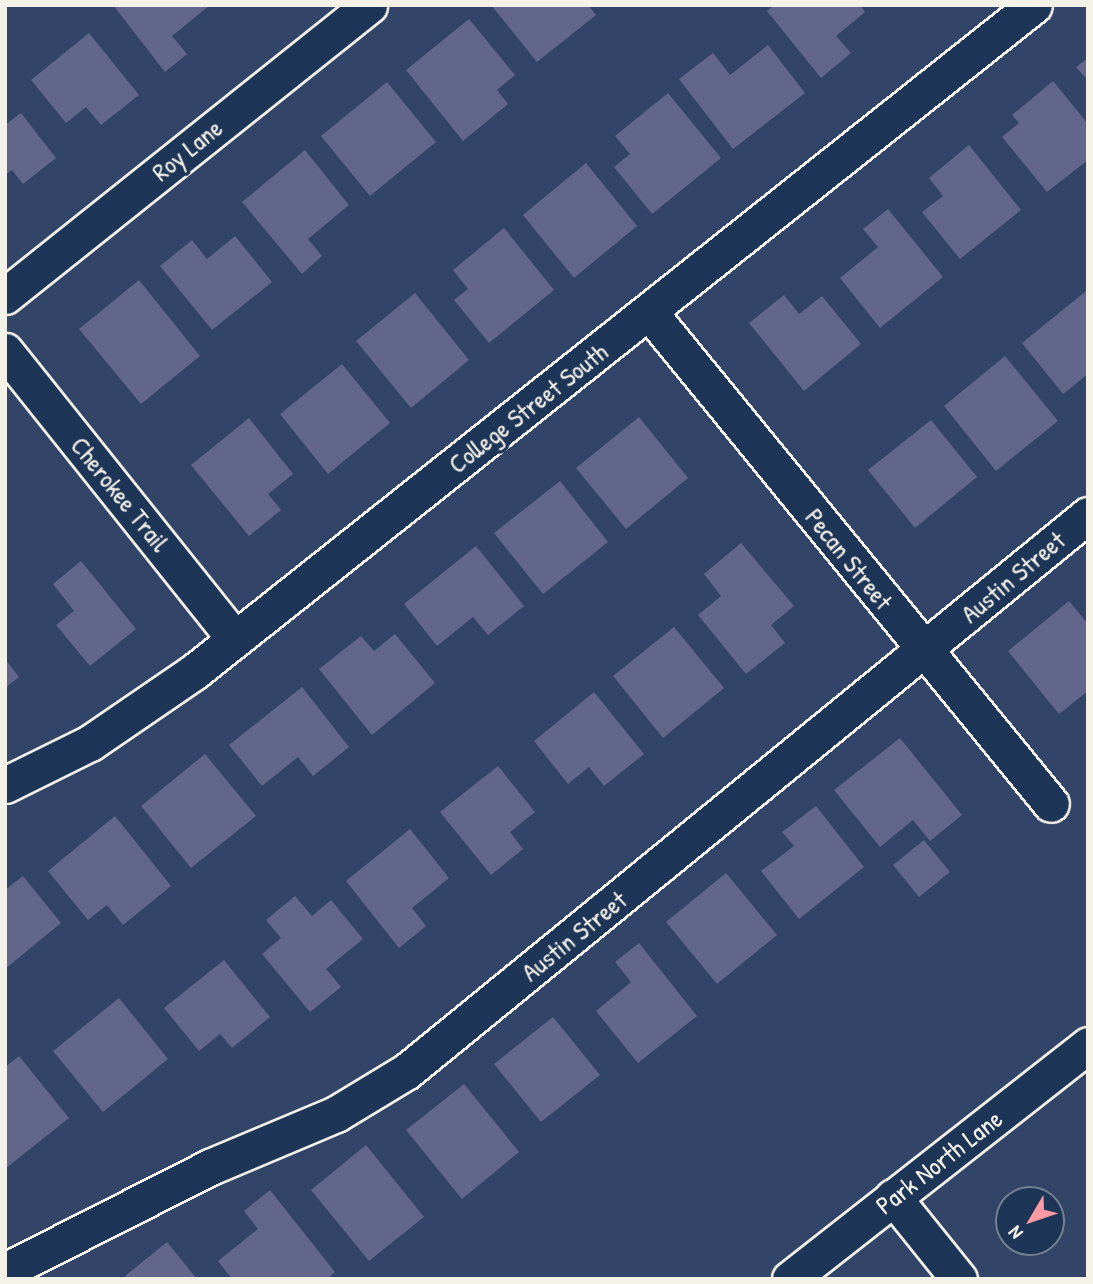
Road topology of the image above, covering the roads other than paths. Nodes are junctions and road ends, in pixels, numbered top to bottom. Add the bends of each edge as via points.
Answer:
1 (369, 5) edge
2 (1034, 5) edge
3 (5, 296) edge
4 (649, 313) junction
5 (5, 351) edge
6 (1088, 514) edge
7 (234, 638) junction
8 (923, 652) junction
9 (5, 785) edge
10 (1051, 804) dead end
11 (1088, 1045) edge
12 (893, 1197) junction
13 (5, 1271) edge
14 (797, 1277) edge
15 (959, 1279) edge

1 - 3 street, Roy Lane
2 - 4 street, College Street South
4 - 7 street, College Street South
4 - 8 street, Pecan Street
5 - 7 street, Cherokee Trail
6 - 8 street, Austin Street
7 - 9 street, College Street South via 145,708 90,743
8 - 10 street, Pecan Street
8 - 13 street, Austin Street via 407,1071 336,1114 210,1167
11 - 12 street, Park North Lane
12 - 14 street, Park North Lane
12 - 15 street

